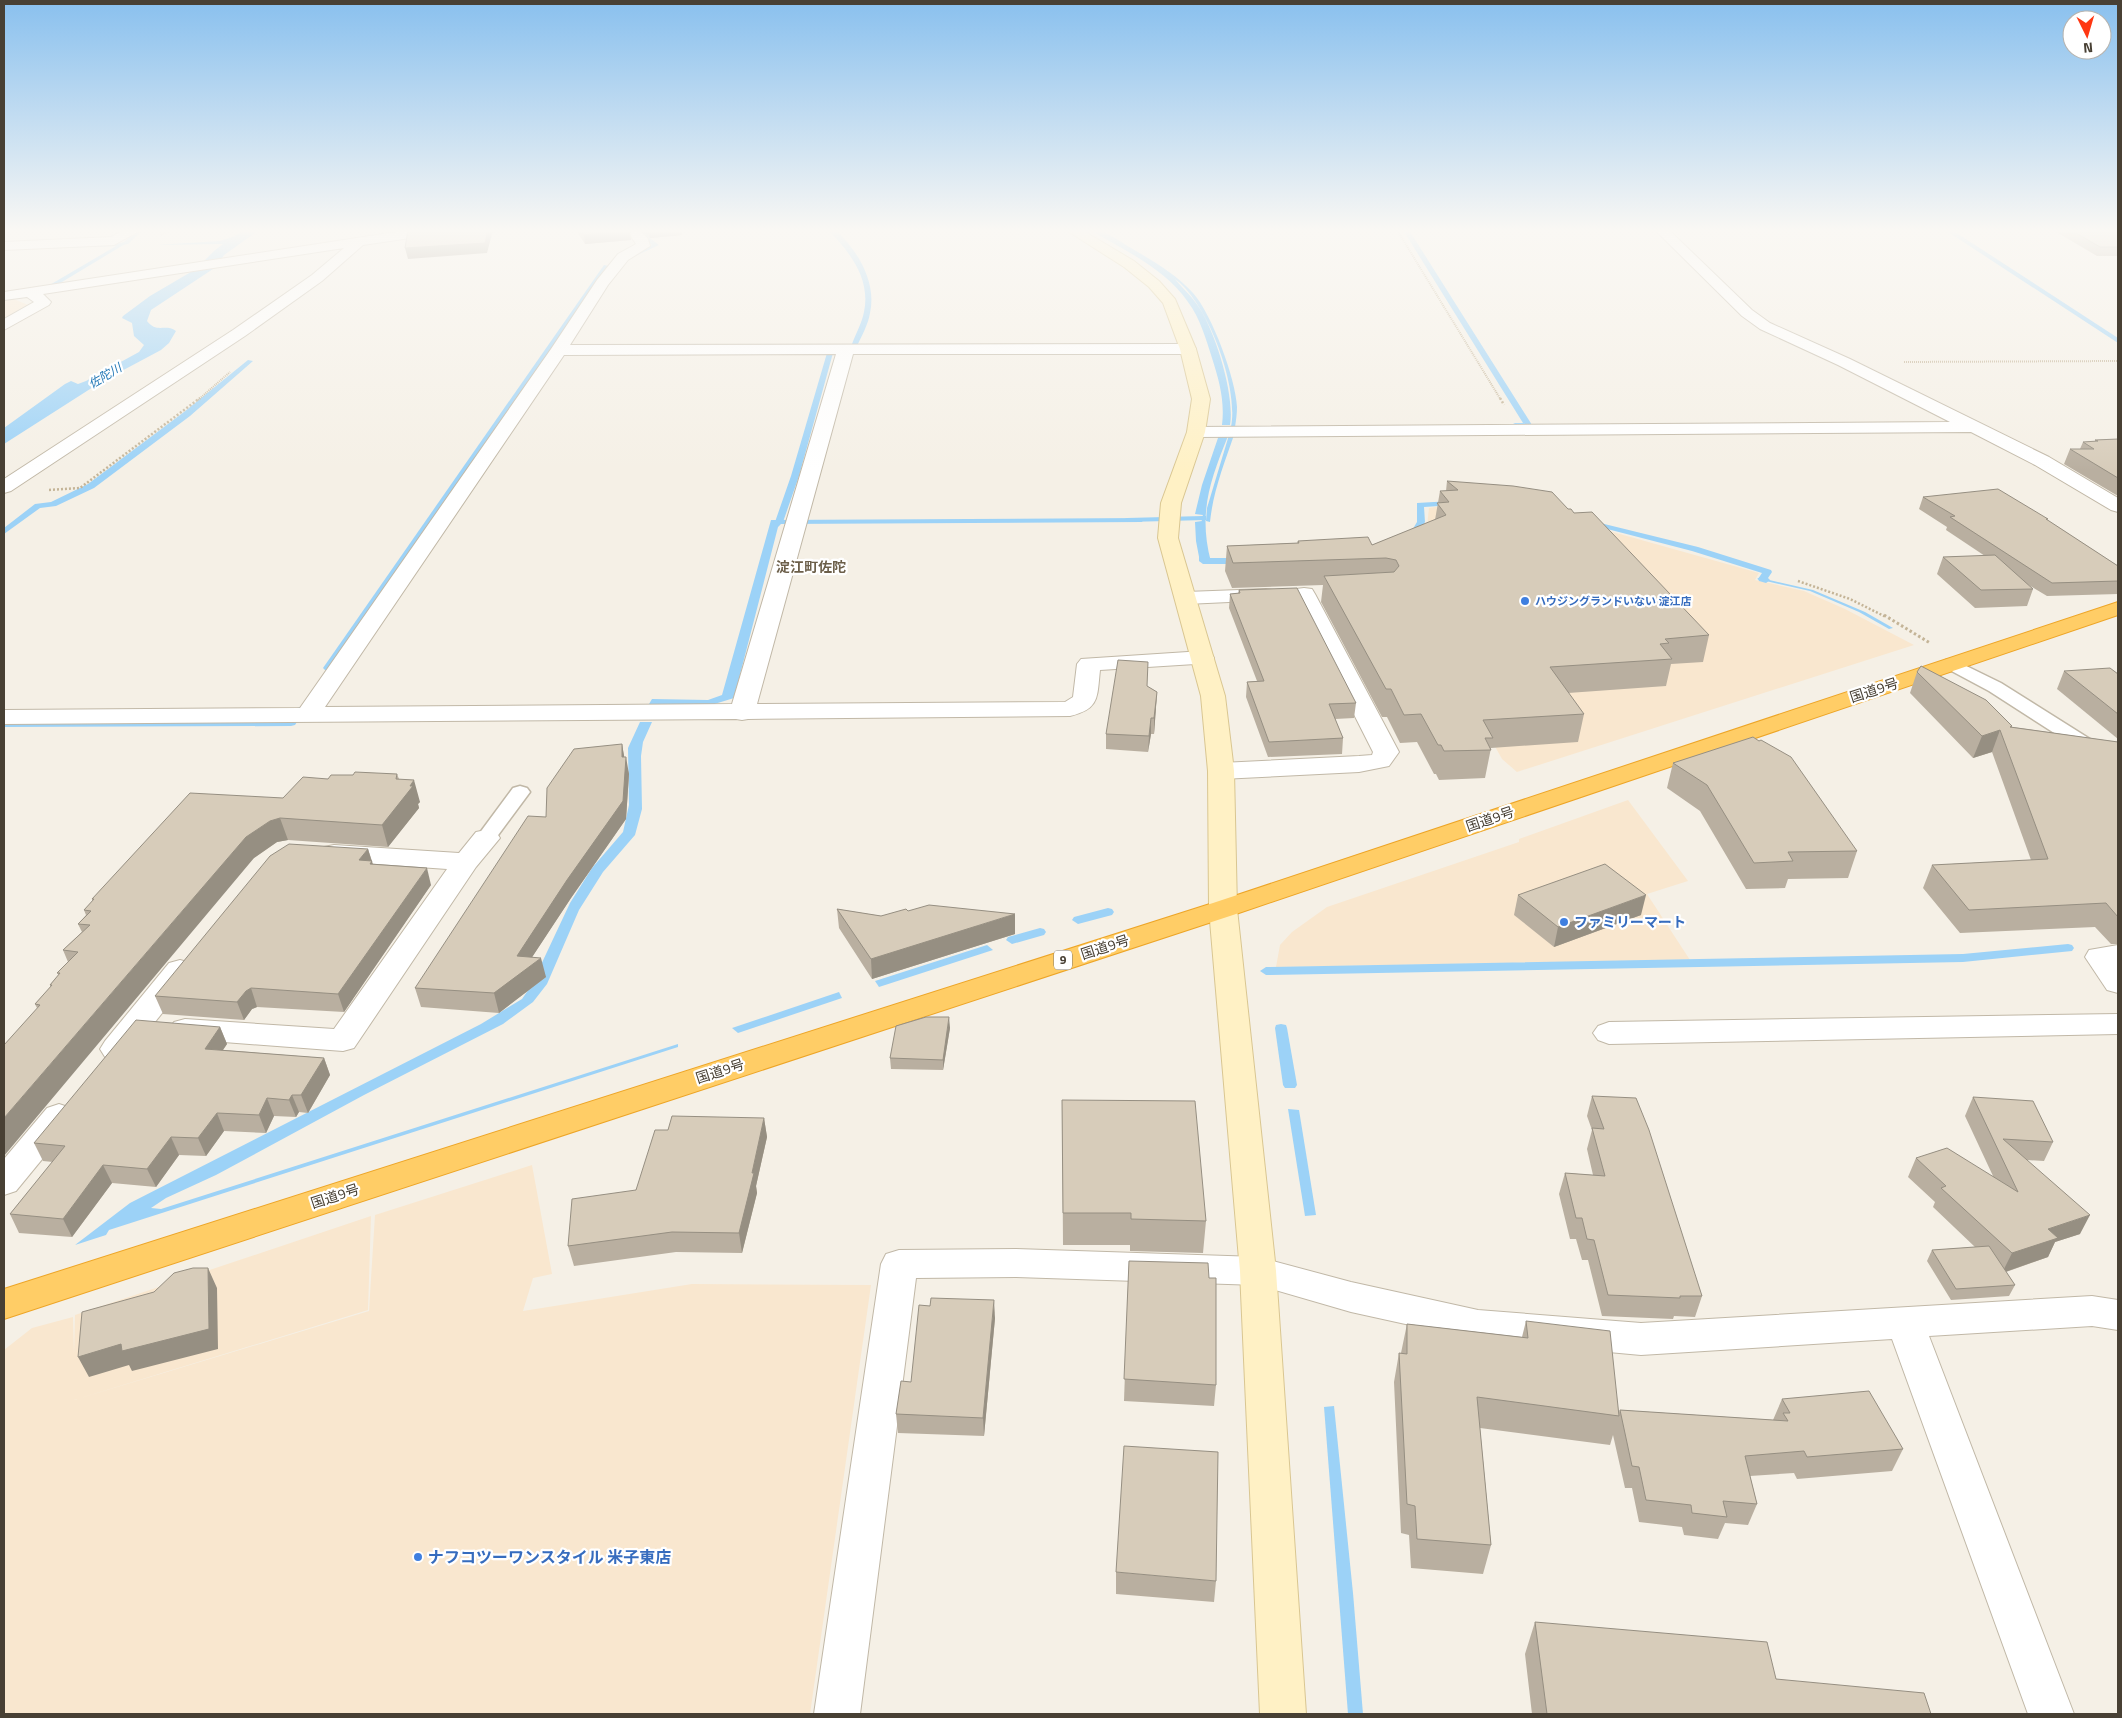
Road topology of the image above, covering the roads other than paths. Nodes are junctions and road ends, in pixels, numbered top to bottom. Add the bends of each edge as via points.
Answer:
1 (30, 310) edge
2 (271, 310) edge
3 (585, 310) edge
4 (1173, 310) edge
5 (1745, 310) edge
6 (4, 325) edge
7 (846, 349) junction
8 (1188, 349) junction
9 (559, 350) junction
10 (1975, 428) junction
11 (1196, 432) junction
12 (4, 487) edge
13 (2118, 506) edge
14 (1186, 598) junction
15 (2118, 608) edge
16 (1203, 658) junction
17 (1955, 663) junction
18 (742, 712) junction
19 (308, 714) junction
20 (4, 717) edge
21 (2096, 752) edge
22 (1220, 771) junction
23 (520, 792) dead end
24 (486, 838) joint
25 (308, 851) edge
26 (466, 862) junction
27 (1223, 909) junction
28 (197, 950) edge
29 (2118, 954) edge
30 (2118, 983) edge
31 (2118, 1024) edge
32 (135, 1025) junction
33 (1609, 1033) dead end
34 (98, 1070) edge
35 (79, 1092) edge
36 (4, 1182) edge
37 (1258, 1271) junction
38 (4, 1304) edge
39 (2118, 1315) edge
40 (1905, 1323) junction
41 (837, 1714) edge
42 (1283, 1714) edge
43 (2052, 1714) edge

1 - 6 street
2 - 12 street via 175,378
3 - 9 street
4 - 8 street
5 - 10 street via 1765,326
7 - 8 street
7 - 9 street
7 - 18 street
8 - 11 street via 1201,399
9 - 19 street
10 - 11 street
10 - 13 street via 2042,461
11 - 14 street via 1170,503 1168,538
14 - 16 street
14 - 22 street via 1314,594 1386,752 1380,761 1359,764
15 - 17 highway, 国道9号 / 9
16 - 18 street via 1089,664 1085,700 1070,708
16 - 22 street via 1213,696
17 - 21 lane
17 - 27 highway, 国道9号 / 9
18 - 19 street
19 - 20 street
22 - 27 street
23 - 24 lane
24 - 26 street
25 - 26 street
26 - 32 street via 344,1040
27 - 37 street
27 - 38 highway, 国道9号 / 9
28 - 32 street
29 - 30 street via 2100,957
31 - 33 street
32 - 34 street
35 - 36 street
37 - 40 street via 1351,1297 1478,1325 1641,1339
37 - 41 street via 1016,1263 900,1264
37 - 42 street
39 - 40 street via 2092,1311
40 - 43 street

